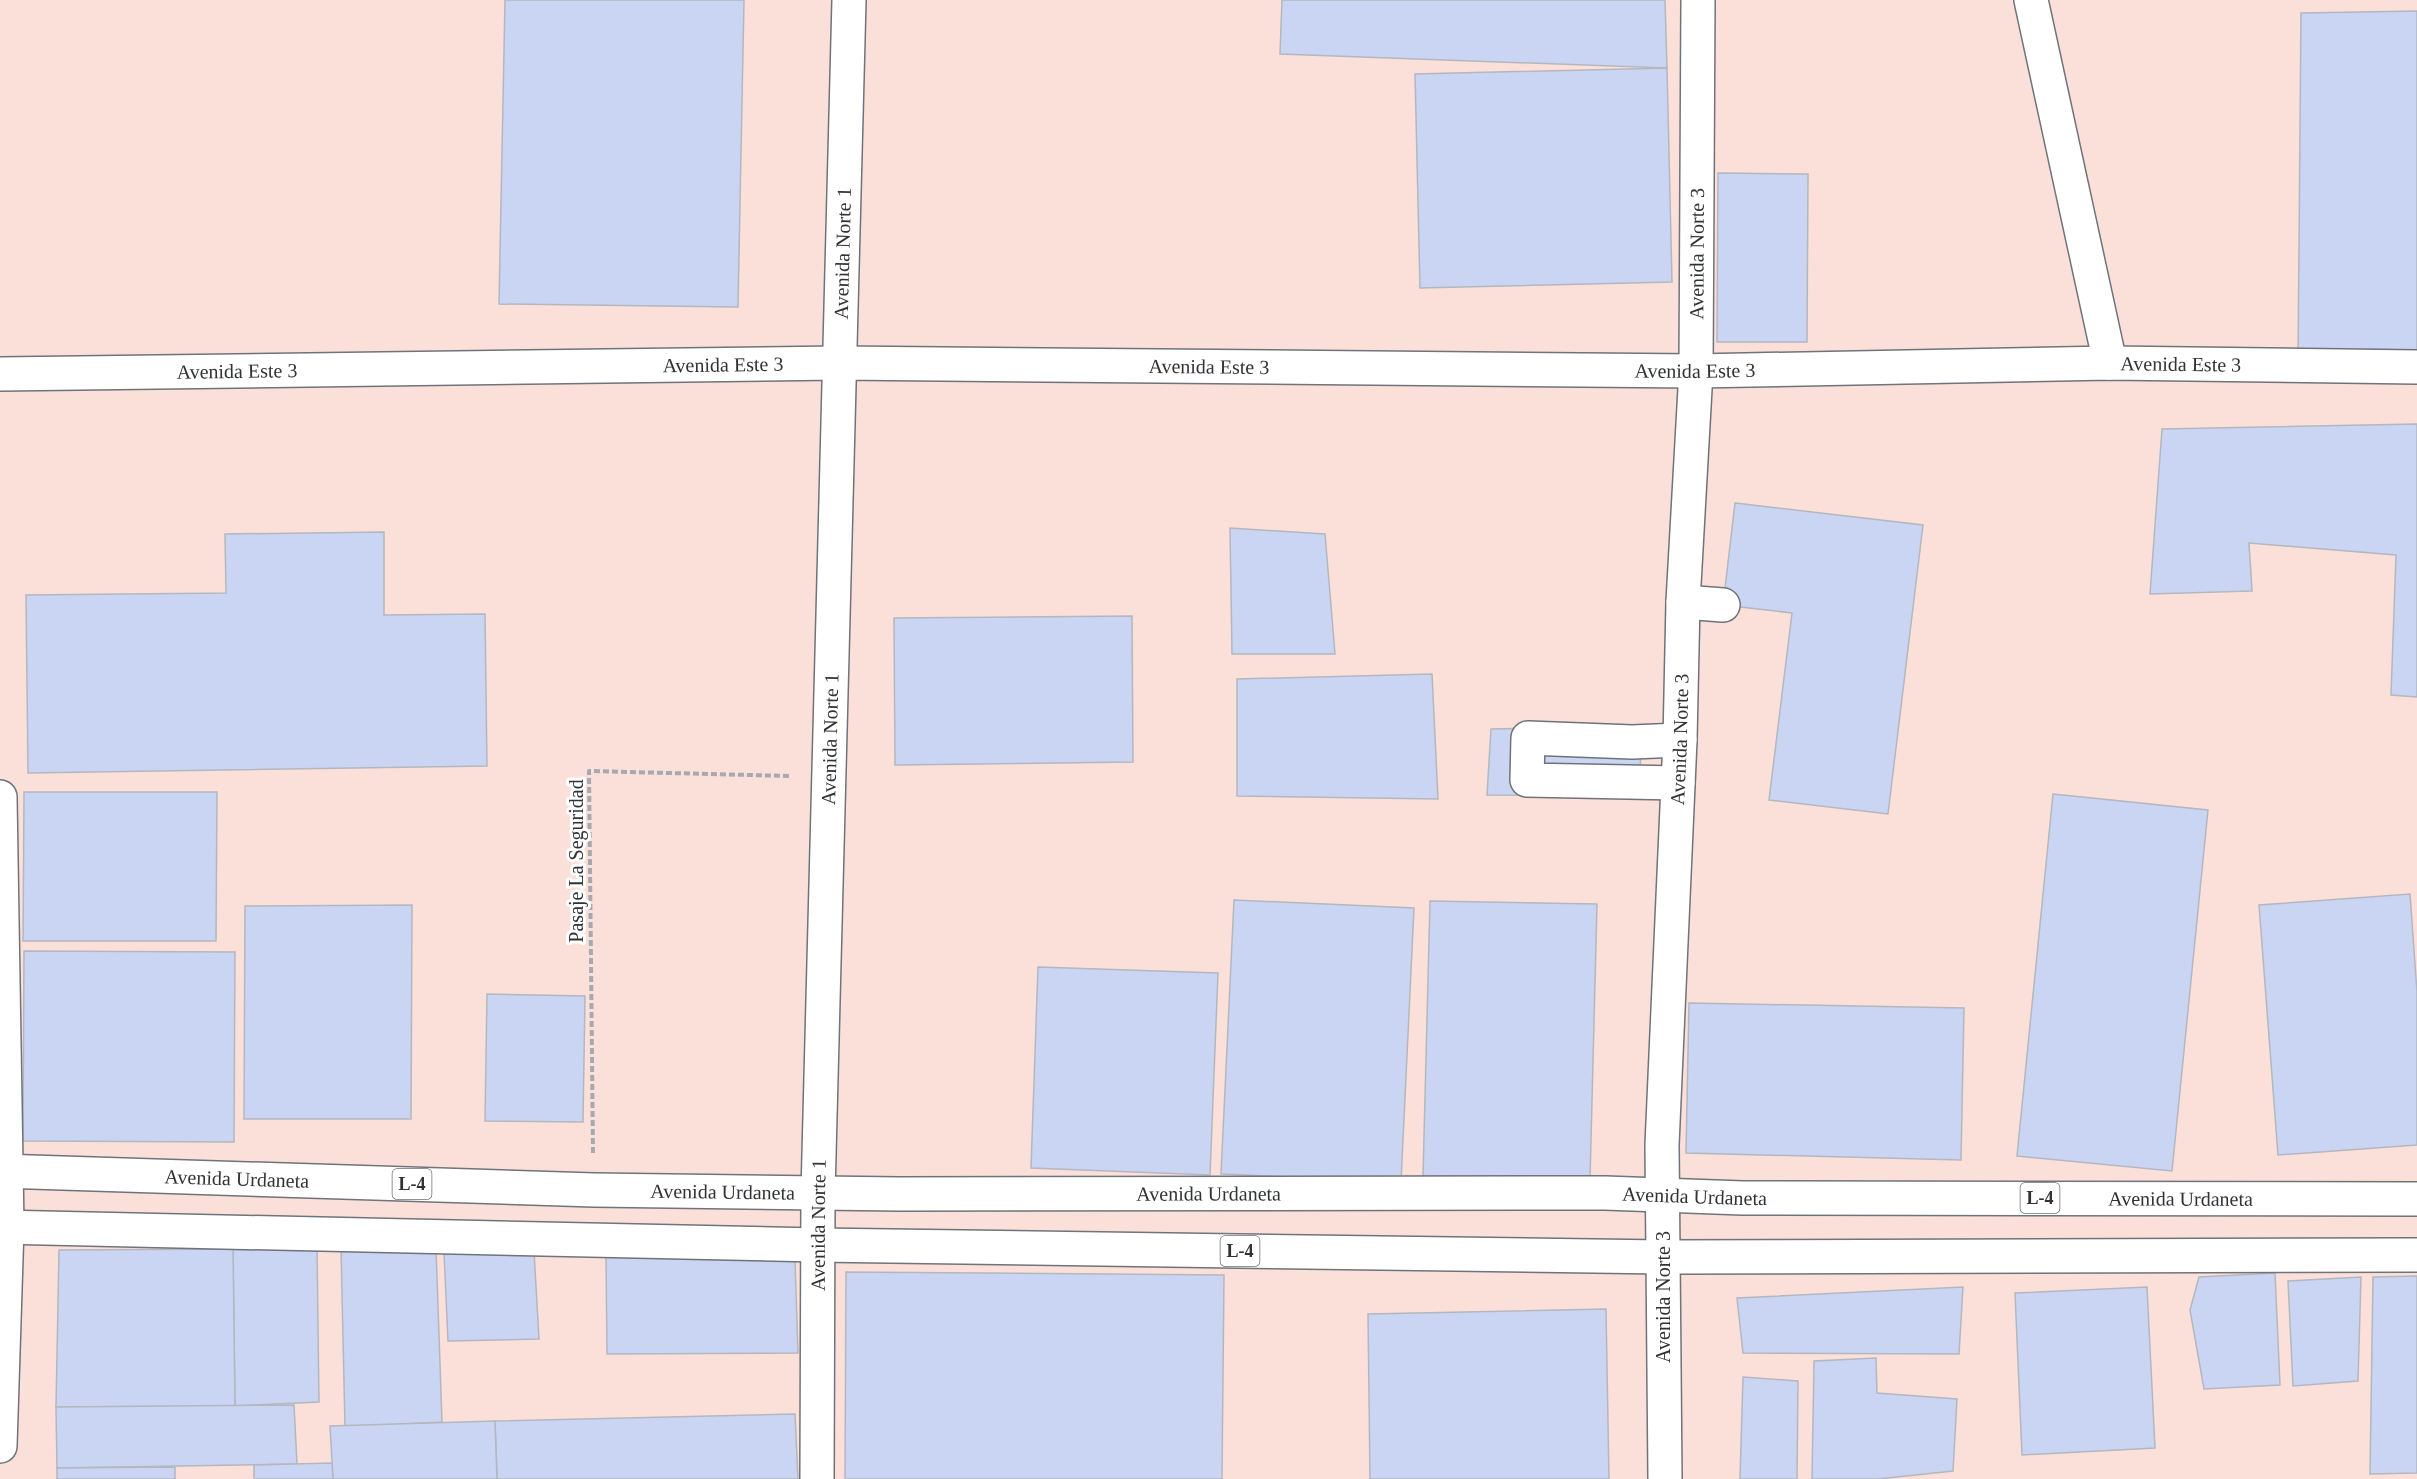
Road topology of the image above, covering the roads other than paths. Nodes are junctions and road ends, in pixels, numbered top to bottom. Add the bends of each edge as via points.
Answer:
1 (849, 0) edge
2 (1698, 0) edge
3 (2031, 0) edge
4 (840, 363) junction
5 (2110, 363) junction
6 (2417, 367) edge
7 (1696, 371) junction
8 (0, 374) edge
9 (1683, 602) junction
10 (1723, 605) dead end
11 (1680, 740) junction
12 (1678, 783) junction
13 (0, 797) edge
14 (3, 1171) edge
15 (818, 1192) junction
16 (1663, 1194) junction
17 (2417, 1199) edge
18 (4, 1227) edge
19 (818, 1245) junction
20 (2417, 1255) edge
21 (1663, 1257) junction
22 (0, 1446) edge
23 (817, 1479) edge
24 (1665, 1479) edge

1 - 4 street, Avenida Norte 1
2 - 7 street, Avenida Norte 3
3 - 5 street
4 - 7 street, Avenida Este 3
4 - 8 street, Avenida Este 3
4 - 15 street, Avenida Norte 1
5 - 6 street, Avenida Este 3
5 - 7 street, Avenida Este 3
7 - 9 street, Avenida Norte 3
9 - 10 street
9 - 11 street, Avenida Norte 3
11 - 12 street, Avenida Norte 3
11 - 12 street via 1528,738 1527,780
12 - 16 street, Avenida Norte 3
13 - 14 street
14 - 15 street, Avenida Urdaneta / L-4 via 594,1190
14 - 18 street
15 - 16 street, Avenida Urdaneta / L-4
15 - 19 street, Avenida Norte 1
16 - 17 street, Avenida Urdaneta / L-4 via 1767,1198
16 - 21 street, Avenida Norte 3
18 - 19 street, L-4
18 - 22 street
19 - 21 street, L-4
19 - 23 street, Avenida Norte 1
20 - 21 street, L-4
21 - 24 street, Avenida Norte 3

